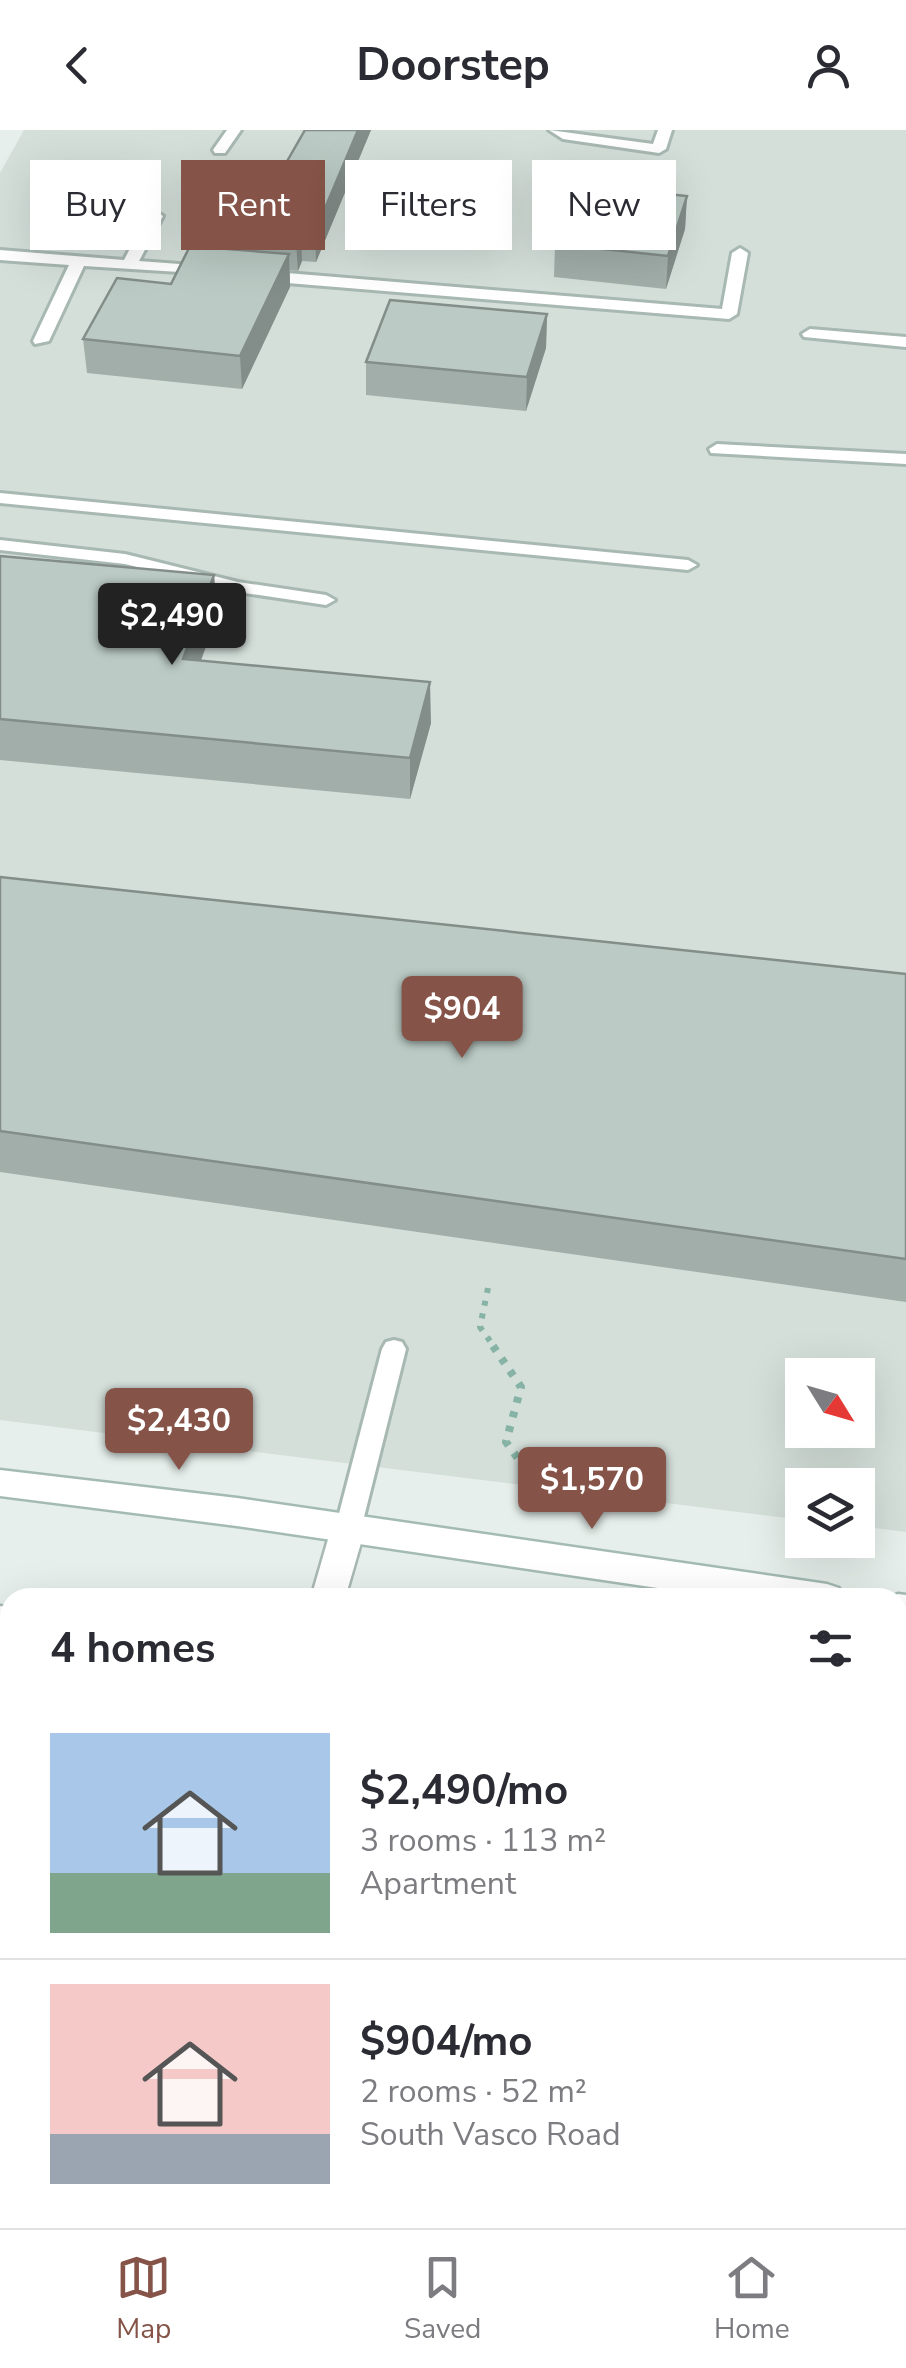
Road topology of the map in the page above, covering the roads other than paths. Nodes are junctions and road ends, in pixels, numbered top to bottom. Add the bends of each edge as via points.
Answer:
1 (234, 130) edge
2 (556, 130) edge
3 (665, 130) edge
4 (220, 150) dead end
5 (137, 250) edge
6 (740, 252) dead end
7 (0, 255) edge
8 (80, 261) junction
9 (129, 265) junction
10 (226, 273) edge
11 (246, 274) edge
12 (810, 334) dead end
13 (41, 341) dead end
14 (906, 342) edge
15 (717, 450) dead end
16 (906, 458) edge
17 (0, 498) edge
18 (0, 545) edge
19 (688, 565) dead end
20 (326, 600) dead end
21 (394, 1349) dead end
22 (0, 1483) edge
23 (348, 1529) junction
24 (331, 1588) edge
25 (758, 1588) edge

1 - 4 lane
2 - 3 lane via 659,149
5 - 9 lane
6 - 11 lane via 729,314
7 - 8 lane
8 - 9 lane
8 - 13 lane
9 - 10 lane
12 - 14 lane
15 - 16 lane
17 - 19 lane
18 - 20 lane via 125,559
21 - 23 lane
22 - 23 main road
23 - 24 main road
23 - 25 main road

